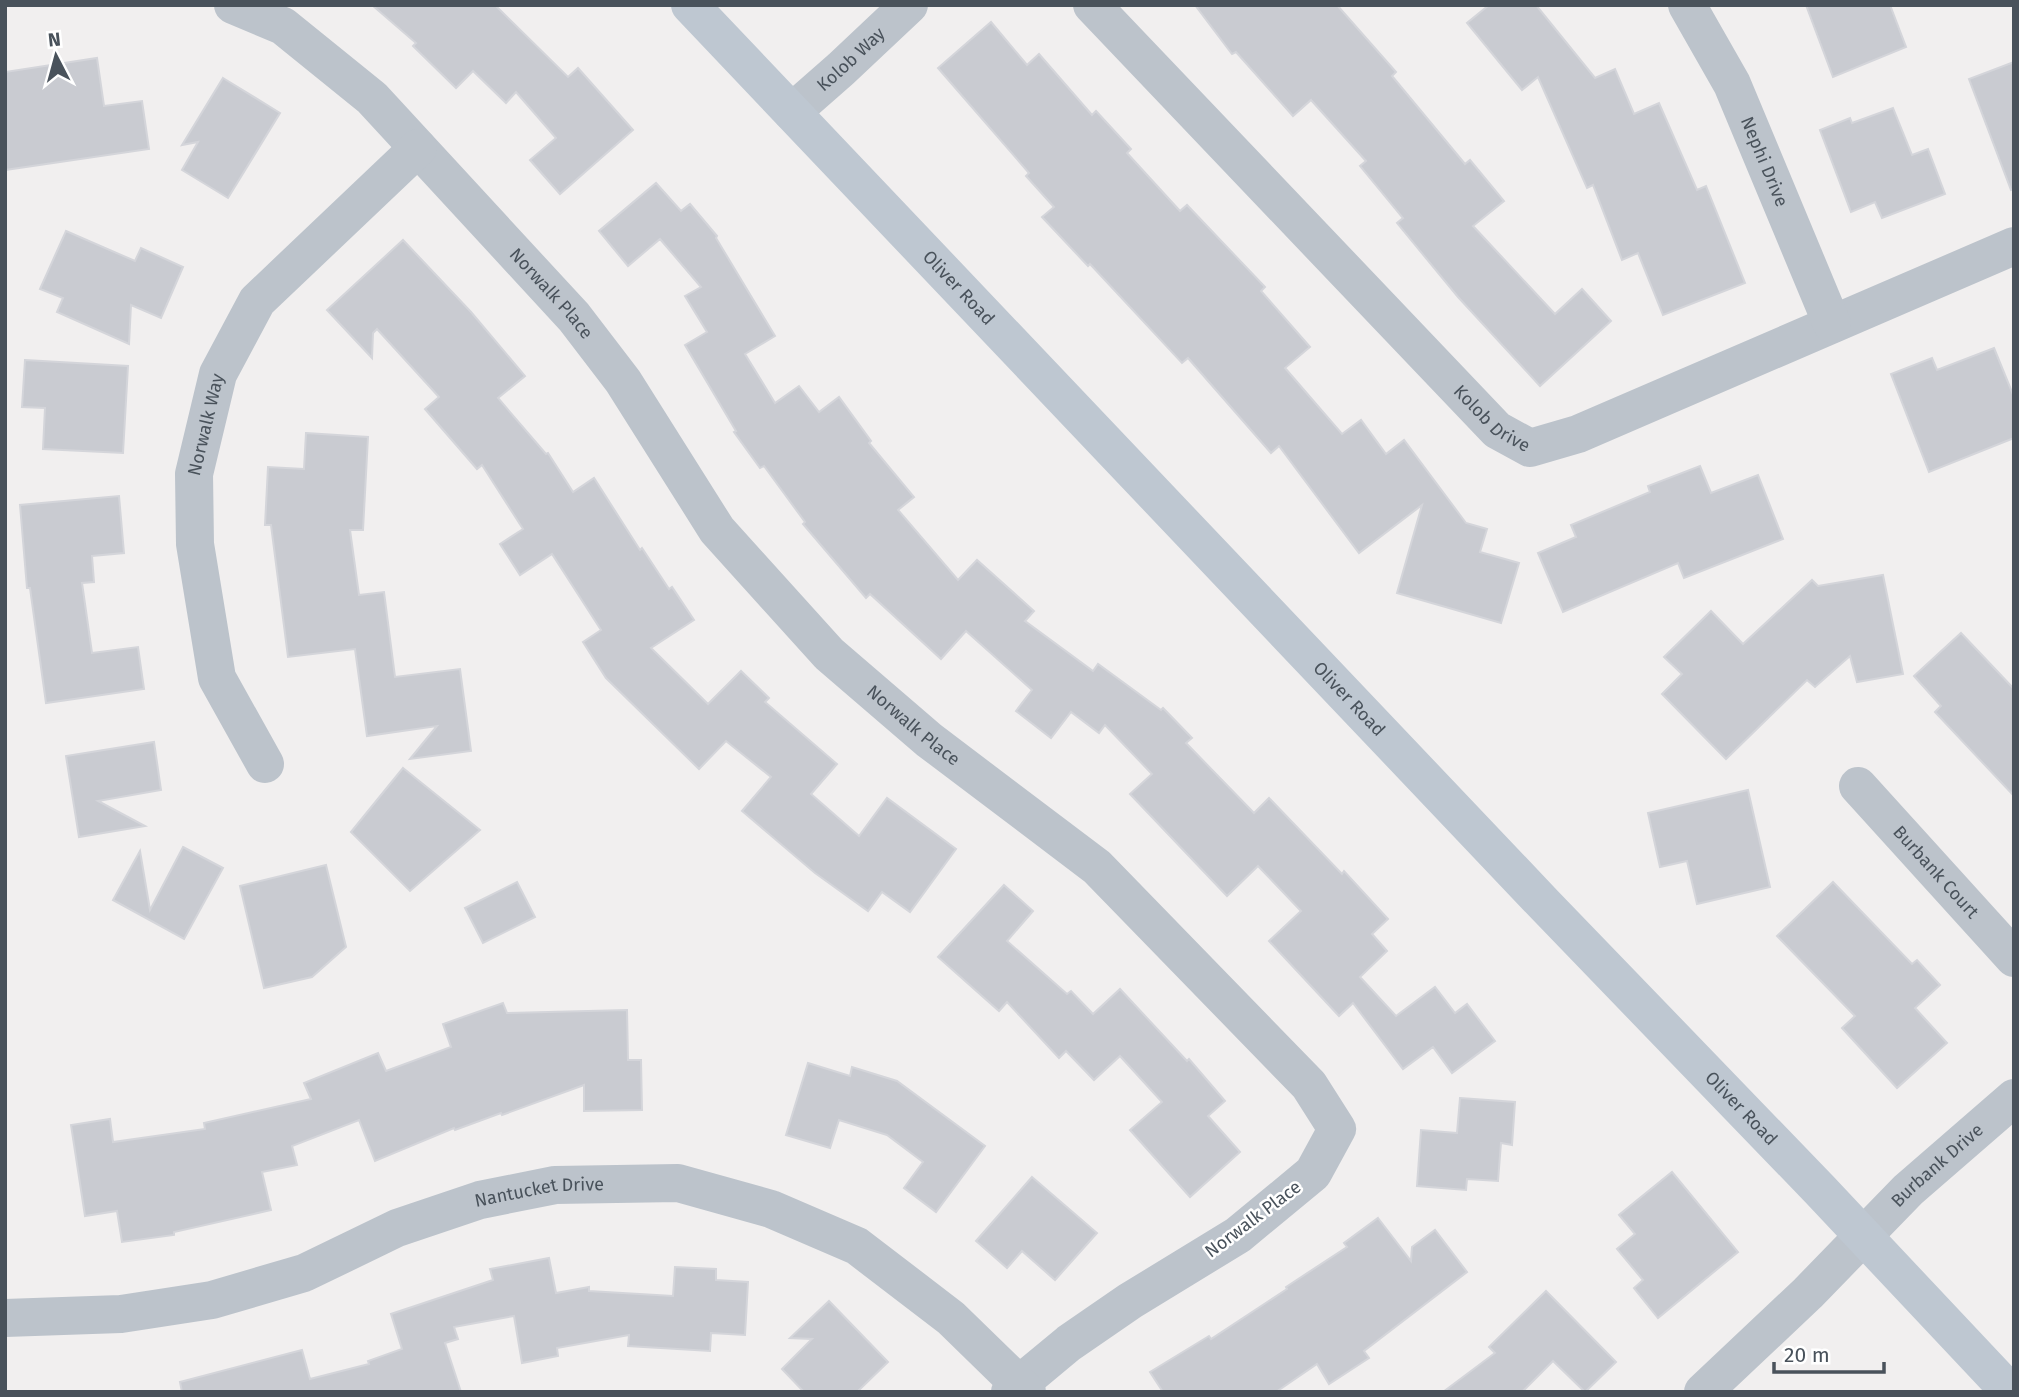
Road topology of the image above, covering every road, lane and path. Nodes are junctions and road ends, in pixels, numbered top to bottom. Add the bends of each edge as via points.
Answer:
1 (233, 5) edge
2 (690, 5) edge
3 (909, 5) edge
4 (1092, 5) edge
5 (1687, 5) edge
6 (792, 112) junction
7 (418, 148) junction
8 (2014, 246) edge
9 (1832, 324) junction
10 (265, 764) dead end
11 (1858, 786) dead end
12 (2014, 958) edge
13 (2014, 1098) edge
14 (1863, 1237) junction
15 (5, 1318) edge
16 (1018, 1389) edge
17 (1703, 1392) edge
18 (2010, 1392) edge

1 - 7 street, Norwalk Place via 283,26 372,98
2 - 6 street, Oliver Road
3 - 6 street, Kolob Way
4 - 9 street, Kolob Drive via 1497,430 1530,448 1578,434
5 - 9 street, Nephi Drive via 1732,84
6 - 14 street, Oliver Road
7 - 10 street, Norwalk Way via 257,300 218,374 194,474 195,544 217,678
7 - 16 street, Norwalk Place via 574,317 622,381 717,530 829,653 929,740 1097,867 1309,1085 1337,1129 1314,1173 1238,1235 1069,1343
8 - 9 street, Kolob Drive
11 - 12 street, Burbank Court
13 - 14 street, Burbank Drive
14 - 17 street, Burbank Drive
14 - 18 street, Oliver Road
15 - 16 street, Nantucket Drive via 121,1314 212,1300 304,1273 397,1228 480,1200 555,1185 678,1183 771,1209 857,1247 951,1318

